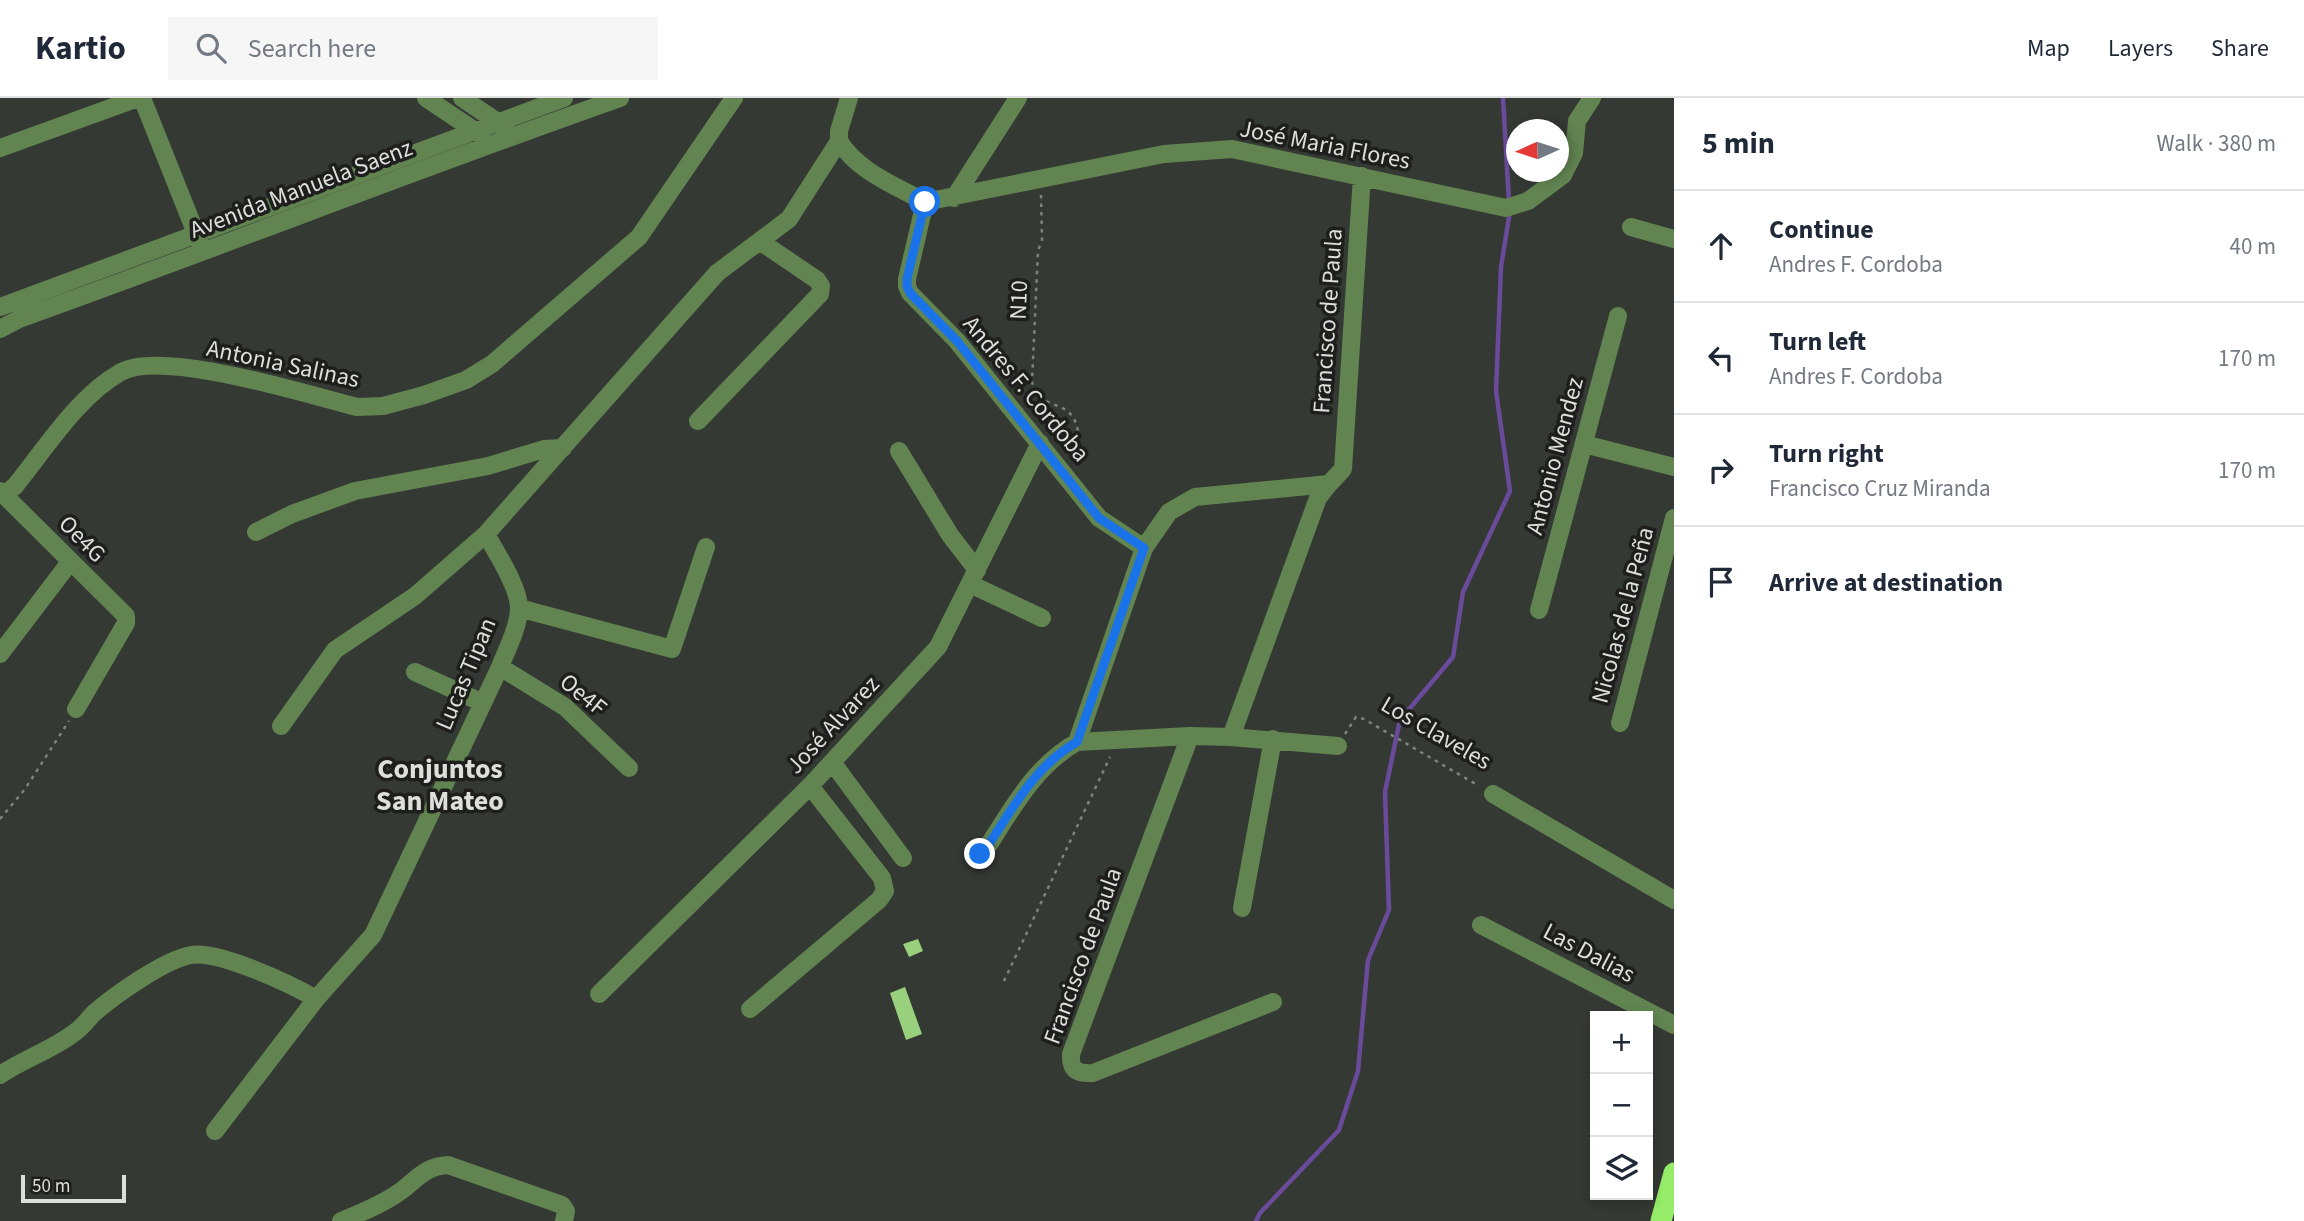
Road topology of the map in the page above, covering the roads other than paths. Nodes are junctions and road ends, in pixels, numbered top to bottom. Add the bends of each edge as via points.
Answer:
1 (140, 98) edge
2 (426, 98) edge
3 (463, 98) edge
4 (564, 98) edge
5 (620, 98) edge
6 (734, 98) edge
7 (849, 98) edge
8 (1018, 98) edge
9 (1592, 98) edge
10 (497, 122) junction
11 (475, 131) junction
12 (516, 136) junction
13 (839, 141) junction
14 (492, 143) junction
15 (0, 148) edge
16 (1362, 176) junction
17 (954, 198) junction
18 (925, 202) junction
19 (1631, 228) dead end
20 (197, 235) junction
21 (1674, 239) edge
22 (761, 242) junction
23 (204, 253) junction
24 (0, 307) edge
25 (1618, 316) dead end
26 (0, 329) edge
27 (698, 421) dead end
28 (1040, 443) junction
29 (1584, 444) junction
30 (563, 448) junction
31 (899, 451) dead end
32 (1674, 467) edge
33 (1329, 484) junction
34 (2, 493) edge
35 (1674, 519) edge
36 (256, 532) dead end
37 (486, 534) junction
38 (706, 547) dead end
39 (1144, 548) junction
40 (70, 562) junction
41 (973, 577) junction
42 (519, 608) junction
43 (1539, 610) dead end
44 (1042, 618) dead end
45 (0, 654) edge
46 (500, 667) junction
47 (415, 672) dead end
48 (483, 703) junction
49 (76, 709) road end
50 (1620, 723) dead end
51 (281, 726) dead end
52 (1190, 736) junction
53 (1231, 737) junction
54 (1273, 739) junction
55 (1077, 742) junction
56 (1338, 746) road end
57 (832, 762) junction
58 (629, 768) dead end
59 (810, 786) junction
60 (1493, 794) road end
61 (980, 854) dead end
62 (902, 858) dead end
63 (1674, 900) edge
64 (1242, 908) dead end
65 (1480, 925) dead end
66 (599, 994) dead end
67 (317, 999) junction
68 (1273, 1002) dead end
69 (750, 1009) dead end
70 (1674, 1025) edge
71 (0, 1075) edge
72 (215, 1131) dead end
73 (1674, 1172) edge
74 (341, 1221) edge
75 (564, 1221) edge
76 (1661, 1221) edge

1 - 15 street
1 - 20 street
2 - 11 street
3 - 10 street
4 - 10 street, Avenida Manuela Saenz
5 - 12 street, Avenida Manuela Saenz
6 - 34 street, Antonia Salinas via 639,237 480,373 424,395 358,407 179,367 128,370 88,396 15,486
7 - 13 street
8 - 17 street
9 - 16 street, José Maria Flores via 1577,121 1574,153 1563,175 1528,201 1506,208
10 - 11 street, Avenida Manuela Saenz
10 - 12 street
11 - 14 street
11 - 20 street, Avenida Manuela Saenz
12 - 14 street, Avenida Manuela Saenz
13 - 18 street via 876,175
13 - 22 street via 789,219
14 - 23 street, Avenida Manuela Saenz
16 - 17 street, José Maria Flores via 1231,149 1164,154
16 - 33 street, Francisco de Paula via 1343,470
17 - 18 street, José Maria Flores
18 - 28 street, Andres F. Cordoba via 907,286
19 - 21 street
20 - 23 street
20 - 24 street, Avenida Manuela Saenz
22 - 27 street via 817,279 820,294
22 - 30 street via 717,274
23 - 26 street, Avenida Manuela Saenz
25 - 29 street, Antonio Mendez
28 - 39 street, Andres F. Cordoba via 1099,518
28 - 41 street, José Alvarez
29 - 32 street
29 - 43 street, Antonio Mendez
30 - 36 street via 355,491
30 - 37 street
31 - 41 street
33 - 39 street via 1195,497 1169,512
33 - 53 street via 1318,498
34 - 40 street, Oe4G
35 - 50 street, Nicolas de la Peña
37 - 42 street, Lucas Tipan via 508,574
37 - 51 street via 415,596 335,650
38 - 42 street via 672,649
39 - 55 street
40 - 45 street
40 - 49 street, Oe4G via 126,616
41 - 44 street
41 - 57 street, José Alvarez via 939,647
42 - 46 street, Lucas Tipan
46 - 48 street, Lucas Tipan
46 - 58 street, Oe4F via 565,707
47 - 48 street
48 - 67 street, Lucas Tipan via 373,935
52 - 53 street
52 - 55 street
52 - 68 street, Francisco de Paula via 1070,1064 1074,1071 1093,1073
53 - 54 street
54 - 56 street
54 - 64 street
55 - 61 street via 1039,773
57 - 59 street, José Alvarez
57 - 62 street
59 - 66 street, José Alvarez
59 - 69 street via 882,878 885,891
60 - 63 street, Los Claveles
65 - 70 street, Las Dalias
67 - 71 street via 236,964 209,955 191,955 135,984 70,1035
67 - 72 street, Lucas Tipan
73 - 76 highway
74 - 75 street via 400,1192 436,1165 562,1205

